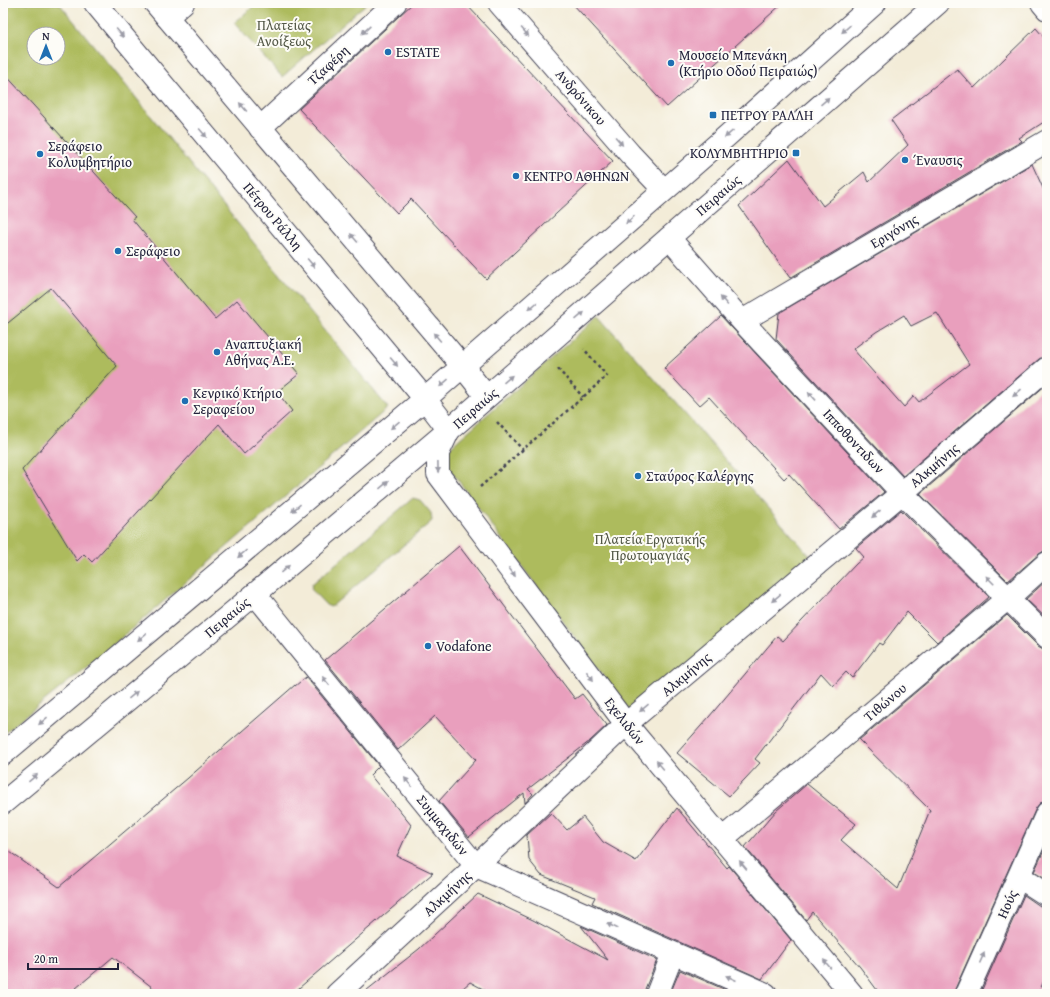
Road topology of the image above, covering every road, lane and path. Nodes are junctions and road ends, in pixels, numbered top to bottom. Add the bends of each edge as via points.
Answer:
1 (95, 3) edge
2 (183, 3) edge
3 (395, 3) edge
4 (499, 3) edge
5 (876, 3) edge
6 (938, 3) edge
7 (1042, 3) edge
8 (1047, 8) edge
9 (161, 10) edge
10 (260, 128) junction
11 (1047, 141) edge
12 (664, 190) junction
13 (669, 238) junction
14 (742, 321) junction
15 (582, 347) dead end
16 (463, 367) junction
17 (1047, 368) edge
18 (558, 369) dead end
19 (487, 397) junction
20 (583, 397) junction
21 (425, 399) junction
22 (497, 422) dead end
23 (449, 430) junction
24 (523, 450) junction
25 (477, 490) dead end
26 (902, 493) junction
27 (1047, 563) edge
28 (255, 594) junction
29 (1008, 598) junction
30 (1047, 637) edge
31 (626, 724) junction
32 (3, 754) edge
33 (3, 803) edge
34 (1047, 813) edge
35 (722, 839) junction
36 (476, 866) junction
37 (1019, 877) junction
38 (1047, 895) edge
39 (673, 953) junction
40 (337, 994) edge
41 (657, 994) edge
42 (766, 994) edge
43 (852, 994) edge
44 (966, 994) edge

1 -> 21 street, Πέτρου Ράλλη
2 - 9 street
3 -> 10 street, Τζαφέρη
4 -> 12 street, Ανδρόνικου
5 -> 12 street
13 -> 6 street, Πειραιώς
7 - 8 street
10 -> 9 street
16 -> 10 street
11 - 14 street, Εριγόνης
12 -> 16 street
14 -> 13 street, Ιπποθοντιδων
19 -> 13 street, Πειραιώς
26 -> 14 street, Ιπποθοντιδων
15 - 20 path via 607,376
16 - 19 street
16 -> 21 street
17 -> 26 street, Αλκμήνης
18 - 20 path
19 - 23 street, Πειραιώς
20 - 24 path
21 - 23 street, Πέτρου Ράλλη
21 -> 32 street
22 - 24 path
28 -> 23 street, Πειραιώς
23 -> 31 street, Εχελιδών via 438,453 438,474
24 - 25 path
29 -> 26 street, Ιπποθοντιδων
26 -> 31 street, Αλκμήνης
27 - 29 street, Τιθώνου
33 -> 28 street, Πειραιώς
36 -> 28 street, Συμμαχιδών
29 - 30 street, Ιπποθοντιδων
29 - 35 street, Τιθώνου
35 -> 31 street, Εχελιδών
31 - 36 street, Αλκμήνης
34 - 37 street, Ηούς
43 -> 35 street, Εχελιδών
39 -> 36 street, Συμμαχιδών
36 - 40 street, Αλκμήνης
37 - 38 street
44 -> 37 street, Ηούς
39 - 41 street
42 -> 39 street, Συμμαχιδών

